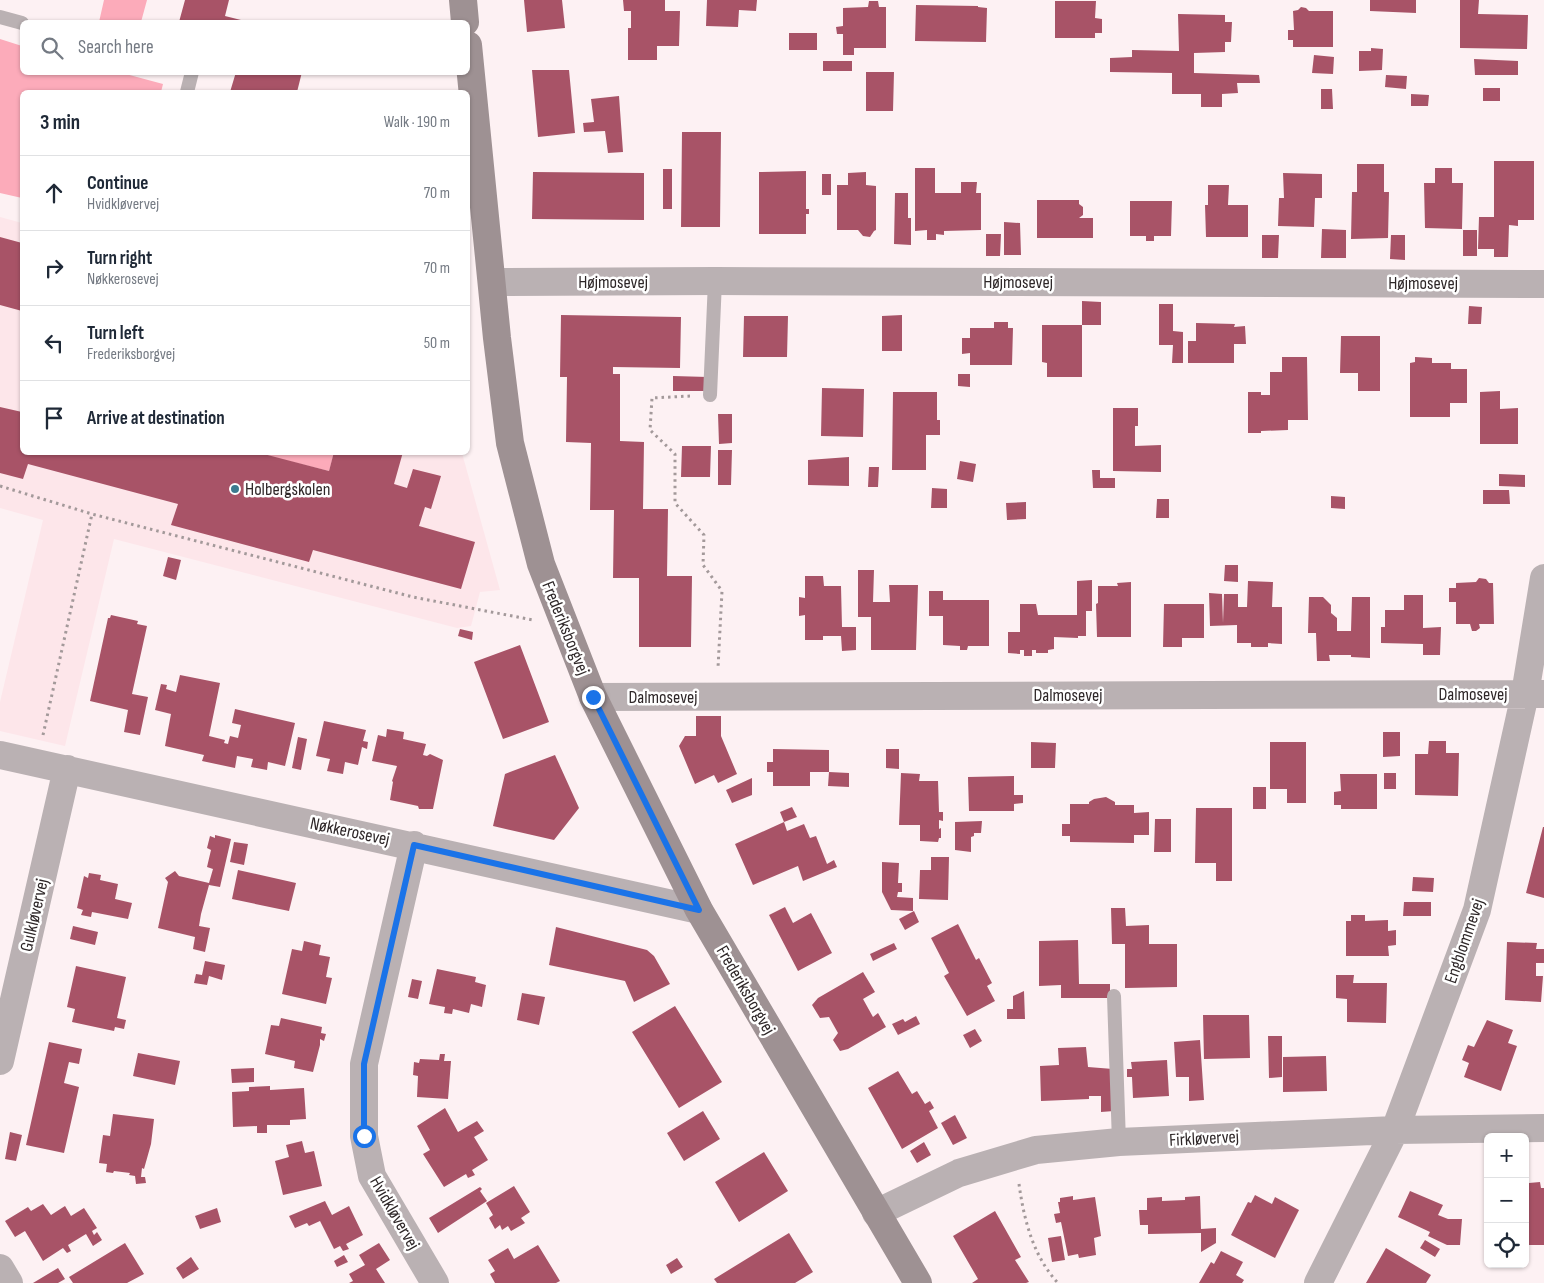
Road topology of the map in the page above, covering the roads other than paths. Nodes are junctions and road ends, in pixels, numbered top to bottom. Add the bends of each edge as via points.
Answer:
1 (463, 0) edge
2 (0, 17) edge
3 (465, 20) edge
4 (20, 22) edge
5 (191, 75) edge
6 (469, 75) edge
7 (188, 90) edge
8 (470, 90) edge
9 (470, 90) edge
10 (472, 137) edge
11 (715, 281) junction
12 (492, 282) junction
13 (1544, 284) edge
14 (710, 395) road end
15 (1544, 578) edge
16 (1534, 694) edge
17 (593, 697) junction
18 (0, 755) edge
19 (67, 769) junction
20 (414, 845) junction
21 (699, 910) junction
22 (1114, 996) dead end
23 (0, 1061) edge
24 (1544, 1128) edge
25 (1395, 1130) junction
26 (1119, 1142) junction
27 (876, 1214) junction
28 (0, 1268) edge
29 (9, 1283) edge
30 (435, 1283) edge
31 (918, 1283) edge
32 (1318, 1283) edge

1 - 3 street
2 - 4 lane
5 - 7 lane
6 - 8 street, Frederiksborgvej
9 - 10 street, Frederiksborgvej
10 - 12 street, Frederiksborgvej
11 - 12 street, Højmosevej
11 - 13 street, Højmosevej
11 - 14 lane
12 - 17 street, Frederiksborgvej via 510,443 540,564
15 - 16 street, Engblommevej
16 - 17 street, Dalmosevej
16 - 25 street, Engblommevej via 1476,910
17 - 21 street, Frederiksborgvej
18 - 19 street, Nøkkerosevej
19 - 20 street, Nøkkerosevej
19 - 23 street, Gulkløvervej
20 - 21 street, Nøkkerosevej
20 - 30 street, Hvidkløvervej via 364,1064 364,1136 372,1176
21 - 27 street, Frederiksborgvej
22 - 26 lane
24 - 25 street, Firkløvervej
25 - 26 street, Firkløvervej
25 - 32 street, Engblommevej
26 - 27 street, Firkløvervej via 1036,1150 959,1173
27 - 31 street, Frederiksborgvej
28 - 29 street

